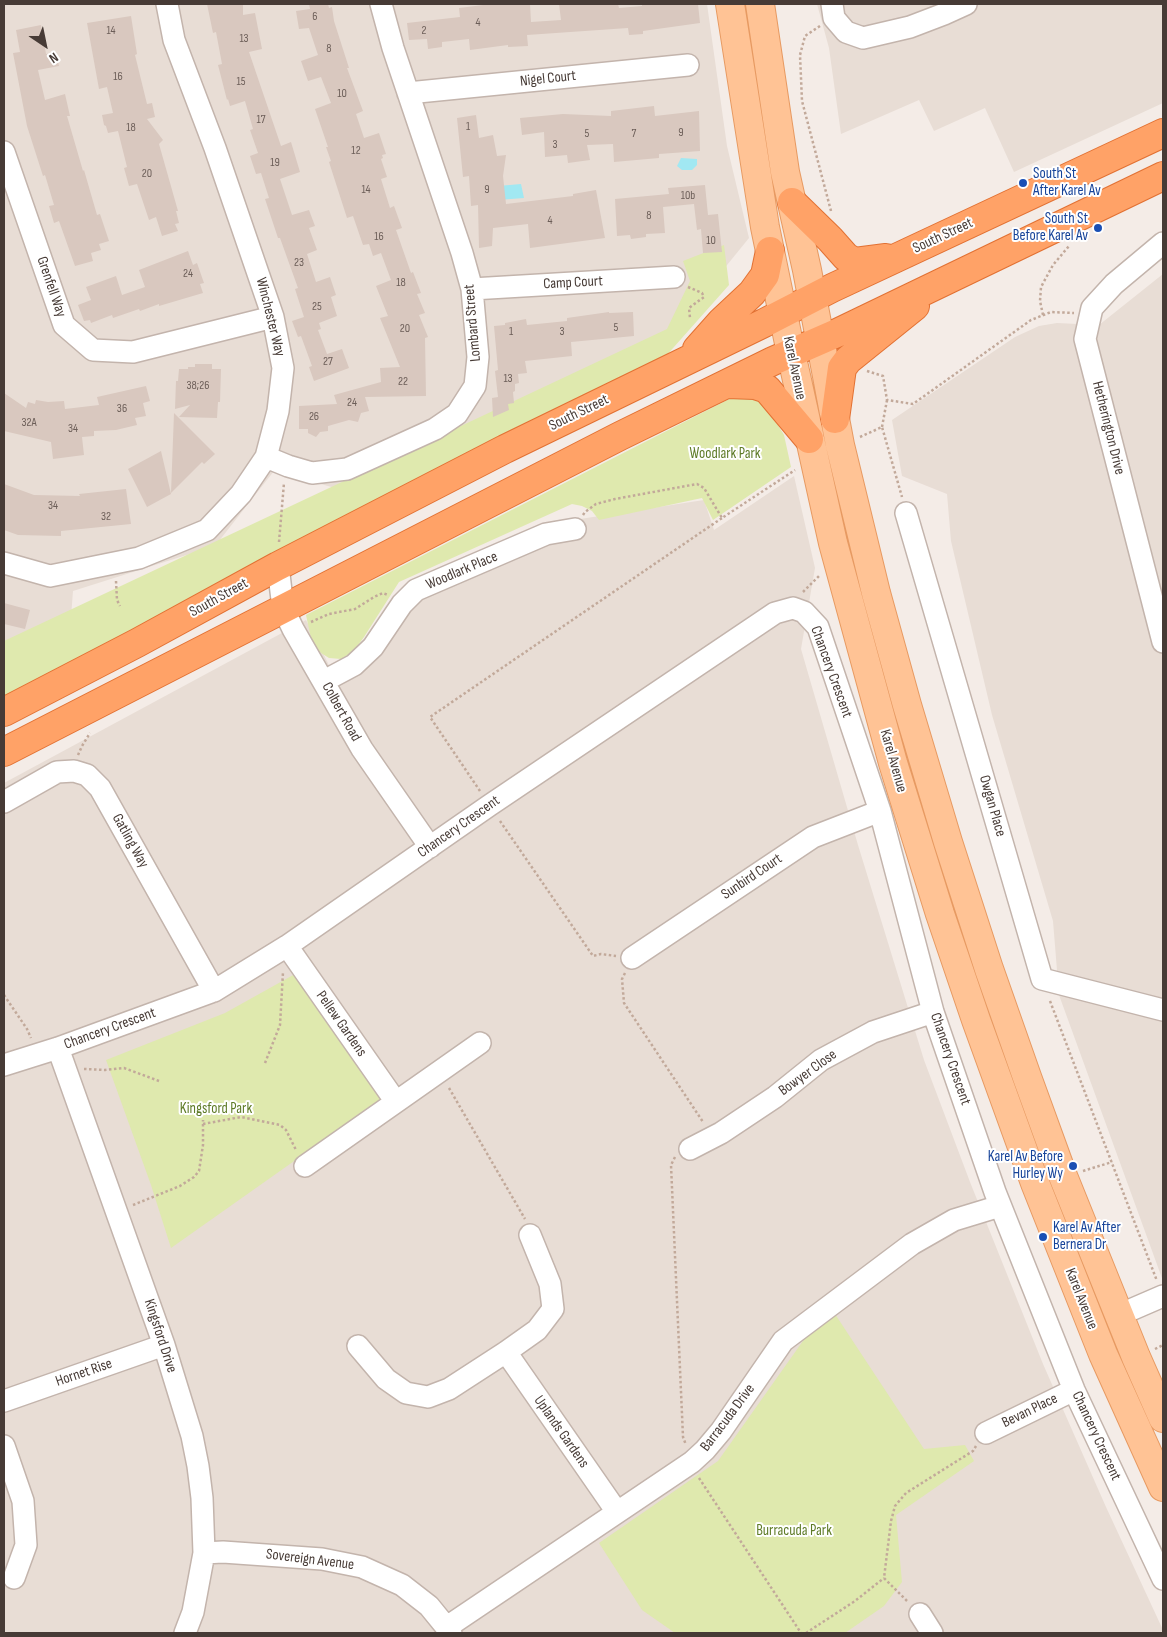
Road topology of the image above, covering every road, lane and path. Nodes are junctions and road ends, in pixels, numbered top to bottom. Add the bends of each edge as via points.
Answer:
1 (167, 4) edge
2 (381, 4) edge
3 (730, 4) edge
4 (760, 4) edge
5 (966, 4) edge
6 (833, 11) edge
7 (688, 65) dead end
8 (408, 93) junction
9 (1163, 133) edge
10 (4, 152) edge
11 (1163, 176) edge
12 (792, 202) junction
13 (832, 212) dead end
14 (1163, 243) edge
15 (1071, 244) dead end
16 (770, 250) junction
17 (906, 254) junction
18 (674, 277) joint
19 (947, 279) junction
20 (472, 290) junction
21 (812, 298) junction
22 (783, 313) junction
23 (1044, 315) junction
24 (1090, 315) junction
25 (273, 317) junction
26 (690, 318) dead end
27 (820, 341) junction
28 (790, 353) junction
29 (688, 359) junction
30 (859, 368) dead end
31 (726, 384) junction
32 (887, 400) junction
33 (835, 419) junction
34 (882, 427) dead end
35 (809, 439) junction
36 (266, 458) junction
37 (288, 466) junction
38 (799, 477) dead end
39 (906, 513) dead end
40 (722, 518) junction
41 (576, 529) joint
42 (4, 563) edge
43 (114, 563) junction
44 (278, 566) junction
45 (822, 573) dead end
46 (402, 604) junction
47 (120, 606) dead end
48 (792, 608) junction
49 (288, 618) junction
50 (1163, 642) edge
51 (324, 682) junction
52 (4, 712) edge
53 (95, 730) dead end
54 (4, 752) edge
55 (74, 771) junction
56 (4, 802) edge
57 (490, 805) junction
58 (880, 810) junction
59 (430, 847) junction
60 (287, 946) junction
61 (632, 958) junction
62 (1042, 979) junction
63 (214, 991) junction
64 (1163, 1010) edge
65 (934, 1012) junction
66 (480, 1043) dead end
67 (58, 1048) junction
68 (265, 1063) dead end
69 (4, 1066) edge
70 (439, 1072) junction
71 (68, 1073) junction
72 (159, 1081) dead end
73 (396, 1102) junction
74 (721, 1133) junction
75 (690, 1149) joint
76 (304, 1166) joint
77 (1000, 1206) junction
78 (118, 1211) junction
79 (530, 1235) joint
80 (1077, 1290) junction
81 (1161, 1291) edge
82 (1119, 1315) junction
83 (164, 1345) junction
84 (358, 1346) dead end
85 (506, 1352) junction
86 (1103, 1354) junction
87 (1074, 1390) junction
88 (4, 1400) edge
89 (1163, 1418) edge
90 (986, 1433) joint
91 (4, 1446) edge
92 (689, 1451) dead end
93 (695, 1471) dead end
94 (1163, 1487) edge
95 (617, 1512) junction
96 (204, 1553) junction
97 (14, 1578) dead end
98 (884, 1578) junction
99 (1163, 1579) edge
100 (920, 1614) joint
101 (449, 1630) edge
102 (185, 1633) edge
103 (801, 1633) edge
104 (806, 1633) edge
105 (932, 1633) edge

1 - 25 street, Winchester Way via 174,40
2 - 8 street, Lombard Street
3 - 16 main road, Karel Avenue
4 - 12 main road, Karel Avenue
5 - 6 street via 910,27 863,38 846,32
6 - 13 path via 805,36 800,56 802,101
7 - 8 street, Nigel Court
8 - 20 street, Lombard Street
9 - 17 highway, South Street
10 - 25 street, Grenfell Way via 64,325 93,350 133,352
11 - 19 highway
12 - 17 highway via 846,257 855,262
12 - 21 main road, Karel Avenue
14 - 24 street, Hetherington Drive via 1114,284 1092,308
15 - 23 path via 1053,264 1041,287
16 - 22 main road, Karel Avenue
16 - 29 highway via 765,275 752,293
17 - 21 highway, South Street
18 - 20 street, Camp Court
18 - 26 path via 704,297 689,308
19 - 27 highway
19 - 33 highway via 848,360 842,368
20 - 37 street, Lombard Street via 478,357 476,386 457,414 435,429 347,469 312,473
21 - 22 highway, South Street
21 - 27 main road, Karel Avenue
22 - 28 main road, Karel Avenue
22 - 29 highway, South Street
23 - 24 path via 1065,311
23 - 32 path via 1031,320 913,404
24 - 50 street, Hetherington Drive via 1086,339
25 - 36 street, Winchester Way via 283,368 278,410
27 - 28 highway
27 - 33 main road, Karel Avenue
28 - 31 highway
28 - 35 main road, Karel Avenue
29 - 44 highway, South Street
30 - 32 path via 882,376
31 - 35 highway via 755,385 767,389
31 - 49 highway via 612,440
32 - 34 path
33 - 82 main road, Karel Avenue via 876,593 951,851 1027,1077
35 - 80 main road, Karel Avenue via 833,543 893,763 940,914 1035,1183
36 - 37 street, Lombard Street
36 - 43 street, Winchester Way via 242,494 207,530 139,558
37 - 44 path
38 - 40 path via 797,469
39 - 62 street, Owgan Place
40 - 41 path via 704,488 690,484 596,504 585,512
40 - 57 path via 430,717
41 - 46 street, Woodlark Place via 546,534 416,590
42 - 43 street, Winchester Way via 50,576
43 - 47 path
44 - 49 street, Colbert Road
44 - 52 highway, South Street
45 - 48 path via 801,593
46 - 49 path via 383,593 355,609
46 - 51 street, Woodlark Place via 373,647 354,665
48 - 57 street, Chancery Crescent via 775,613
48 - 58 street, Chancery Crescent via 804,612 818,627
49 - 51 street, Colbert Road
49 - 54 highway
51 - 59 street, Colbert Road via 362,748
53 - 55 path via 88,734
55 - 56 street via 57,772
55 - 63 street, Gatling Way via 88,775 100,788
57 - 59 street, Chancery Crescent
57 - 61 path via 593,956
58 - 61 street, Sunbird Court via 813,837
58 - 65 street, Chancery Crescent
59 - 60 street, Chancery Crescent
60 - 63 street, Chancery Crescent
60 - 68 path via 280,1024
60 - 73 street, Pellew Gardens
61 - 74 path via 622,979 624,1003 702,1121
62 - 64 street
62 - 81 path
63 - 67 street, Chancery Crescent
65 - 74 street, Bowyer Close via 873,1032 821,1060
65 - 77 street, Chancery Crescent
66 - 70 street
67 - 69 street, Chancery Crescent
67 - 71 street, Kingsford Drive
70 - 73 street
70 - 79 path via 524,1214
71 - 72 path via 78,1069 124,1068
71 - 78 street, Kingsford Drive
73 - 76 street
74 - 75 street, Bowyer Close
75 - 92 path via 674,1158 670,1165 683,1437
76 - 78 path via 286,1130 280,1125 241,1117 203,1122 199,1171 194,1177
77 - 87 street, Chancery Crescent
77 - 95 street, Barracuda Drive via 954,1220 912,1244 783,1341 705,1450
78 - 83 street, Kingsford Drive
79 - 85 street via 550,1284 553,1309 537,1330
80 - 82 street
80 - 86 main road, Karel Avenue
81 - 82 street
82 - 86 street
82 - 89 main road, Karel Avenue
83 - 88 street, Hornet Rise
83 - 96 street, Kingsford Drive via 198,1466
84 - 85 street via 386,1379 406,1393 428,1397 449,1389
85 - 95 street, Uplands Gardens
86 - 94 main road, Karel Avenue
87 - 90 street, Bevan Place
87 - 99 street, Chancery Crescent
90 - 98 path via 973,1451 906,1493 895,1506
91 - 97 street via 23,1501 26,1545
93 - 103 path
95 - 101 street, Barracuda Drive
96 - 101 street, Sovereign Avenue via 322,1559 362,1567 402,1585 429,1606
96 - 102 street, Kingsford Drive via 193,1612
98 - 100 path
98 - 104 path
100 - 105 street

